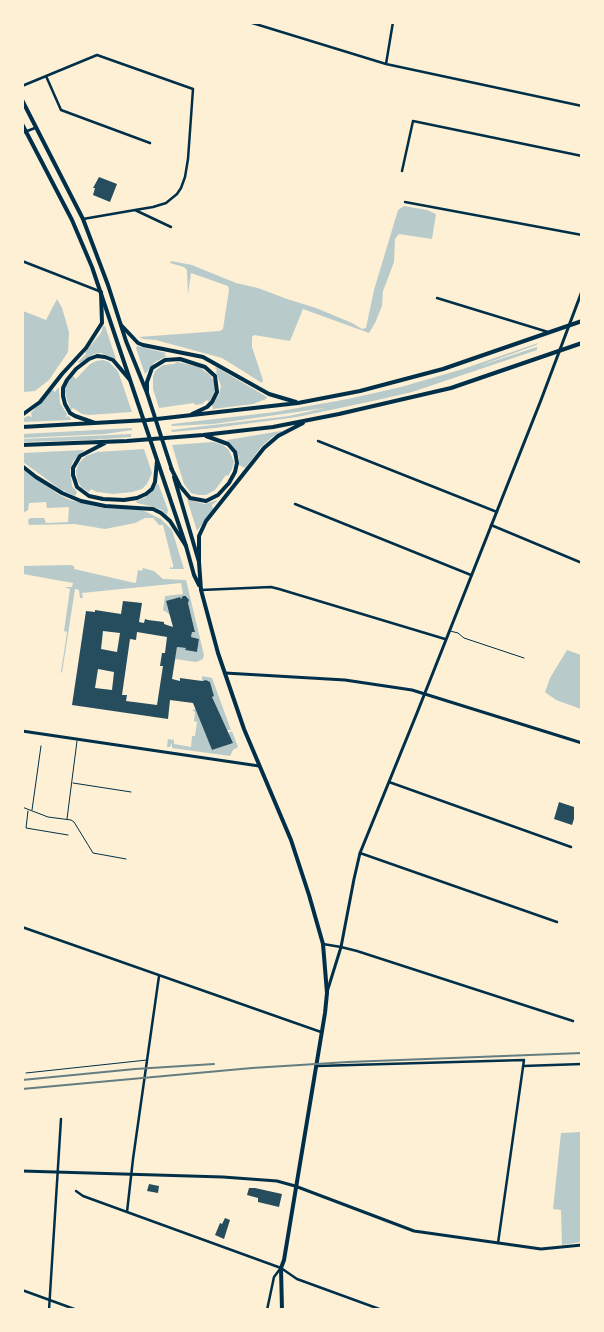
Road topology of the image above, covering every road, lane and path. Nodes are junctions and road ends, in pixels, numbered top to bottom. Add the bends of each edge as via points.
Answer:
1 (249, 22) edge
2 (393, 22) edge
3 (386, 64) junction
4 (46, 76) junction
5 (22, 86) edge
6 (22, 100) edge
7 (582, 106) edge
8 (22, 124) edge
9 (37, 128) junction
10 (24, 132) edge
11 (150, 142) dead end
12 (582, 156) edge
13 (402, 171) dead end
14 (405, 202) dead end
15 (135, 210) junction
16 (83, 219) junction
17 (171, 227) dead end
18 (582, 235) edge
19 (22, 261) edge
20 (582, 291) edge
21 (101, 292) junction
22 (437, 298) dead end
23 (582, 321) edge
24 (121, 325) junction
25 (569, 325) junction
26 (549, 332) junction
27 (582, 343) edge
28 (560, 350) junction
29 (130, 380) junction
30 (147, 393) junction
31 (298, 403) junction
32 (22, 416) edge
33 (189, 416) junction
34 (308, 420) junction
35 (97, 424) junction
36 (22, 427) edge
37 (204, 436) junction
38 (318, 441) dead end
39 (108, 442) junction
40 (22, 445) edge
41 (157, 459) junction
42 (22, 466) edge
43 (171, 468) junction
44 (295, 504) dead end
45 (497, 512) junction
46 (491, 525) junction
47 (186, 546) junction
48 (199, 562) junction
49 (582, 563) edge
50 (471, 575) junction
51 (202, 590) junction
52 (449, 630) junction
53 (445, 639) junction
54 (524, 658) dead end
55 (224, 673) junction
56 (425, 694) junction
57 (22, 731) edge
58 (78, 740) junction
59 (582, 743) edge
60 (41, 746) dead end
61 (259, 766) junction
62 (389, 782) junction
63 (72, 783) junction
64 (131, 792) dead end
65 (22, 807) edge
66 (28, 810) junction
67 (32, 811) junction
68 (67, 819) junction
69 (68, 835) dead end
70 (572, 847) dead end
71 (360, 853) junction
72 (126, 858) dead end
73 (557, 922) dead end
74 (22, 927) edge
75 (323, 944) junction
76 (342, 946) junction
77 (159, 976) junction
78 (327, 994) junction
79 (573, 1021) dead end
80 (321, 1032) junction
81 (147, 1060) junction
82 (582, 1064) edge
83 (316, 1066) junction
84 (524, 1066) junction
85 (26, 1072) dead end
86 (61, 1119) dead end
87 (22, 1171) edge
88 (58, 1172) junction
89 (132, 1175) junction
90 (295, 1186) junction
91 (76, 1191) dead end
92 (126, 1212) junction
93 (498, 1244) junction
94 (582, 1245) edge
95 (281, 1268) junction
96 (22, 1290) edge
97 (49, 1299) junction
98 (49, 1310) edge
99 (77, 1310) edge
100 (267, 1310) edge
101 (282, 1310) edge
102 (382, 1310) edge

1 - 3 street
2 - 3 street
3 - 7 street
4 - 5 street
4 - 11 street via 61,110
4 - 15 street via 97,55 193,89 188,159 181,188 166,203
6 - 9 main road
8 - 10 main road
9 - 10 street
9 - 16 main road
10 - 21 main road via 72,220
12 - 13 street via 413,121
14 - 18 street
15 - 16 street
15 - 17 street
16 - 24 main road
19 - 21 street
20 - 25 street
21 - 29 main road
21 - 32 main road via 102,323 86,348 40,402
22 - 26 street
23 - 25 main road
24 - 30 main road
24 - 31 main road via 138,343 203,357 269,394
25 - 26 main road
25 - 28 street
26 - 31 main road via 435,371
27 - 28 main road
28 - 34 main road via 451,388
28 - 45 street
29 - 35 main road via 113,360 98,356 76,369 67,380 63,396 70,413
29 - 41 main road
30 - 33 main road via 152,368 165,360 180,359 205,367 214,376 215,397 207,407
30 - 43 main road
31 - 33 main road
33 - 35 main road
34 - 37 main road
34 - 48 main road via 278,436 264,448 206,521 200,536
35 - 36 main road
37 - 39 main road
37 - 43 main road via 228,444 235,452 235,472 218,495 206,501 190,498
38 - 45 street
39 - 40 main road
39 - 41 main road via 80,456 73,468 77,487 89,496 124,500 146,494 155,482
41 - 47 main road
42 - 47 main road via 62,493 81,501 153,509 170,521
43 - 48 main road
44 - 50 street
45 - 46 street
46 - 49 street
46 - 50 street
47 - 51 main road
48 - 51 main road
50 - 52 street
51 - 53 street via 271,587
51 - 55 main road
52 - 53 street
52 - 54 lane
53 - 56 street
55 - 56 street via 345,680
55 - 61 main road
56 - 59 street
56 - 62 street
57 - 58 street
58 - 61 street
58 - 63 lane
60 - 67 lane
61 - 75 main road via 291,840
62 - 70 street
62 - 71 street
63 - 64 lane
63 - 68 lane
65 - 66 lane
66 - 67 lane
66 - 69 lane via 26,828
67 - 68 lane via 48,818
68 - 72 lane via 74,822 93,853
71 - 73 street
71 - 76 street
74 - 77 street
75 - 76 street
75 - 78 main road
76 - 78 street
76 - 79 street
77 - 80 street
77 - 81 street
78 - 80 main road
80 - 83 main road
81 - 85 lane
81 - 89 street
82 - 84 street
83 - 84 street via 524,1060
83 - 90 main road
84 - 93 street
86 - 88 street
87 - 88 street
88 - 89 street
88 - 97 street
89 - 90 street via 277,1181
89 - 92 street
90 - 93 street via 408,1230
90 - 95 main road
91 - 92 street
92 - 95 street
93 - 94 street via 546,1249
95 - 100 street via 274,1277
95 - 101 main road
95 - 102 street via 295,1278
96 - 97 street
97 - 98 street
97 - 99 street

